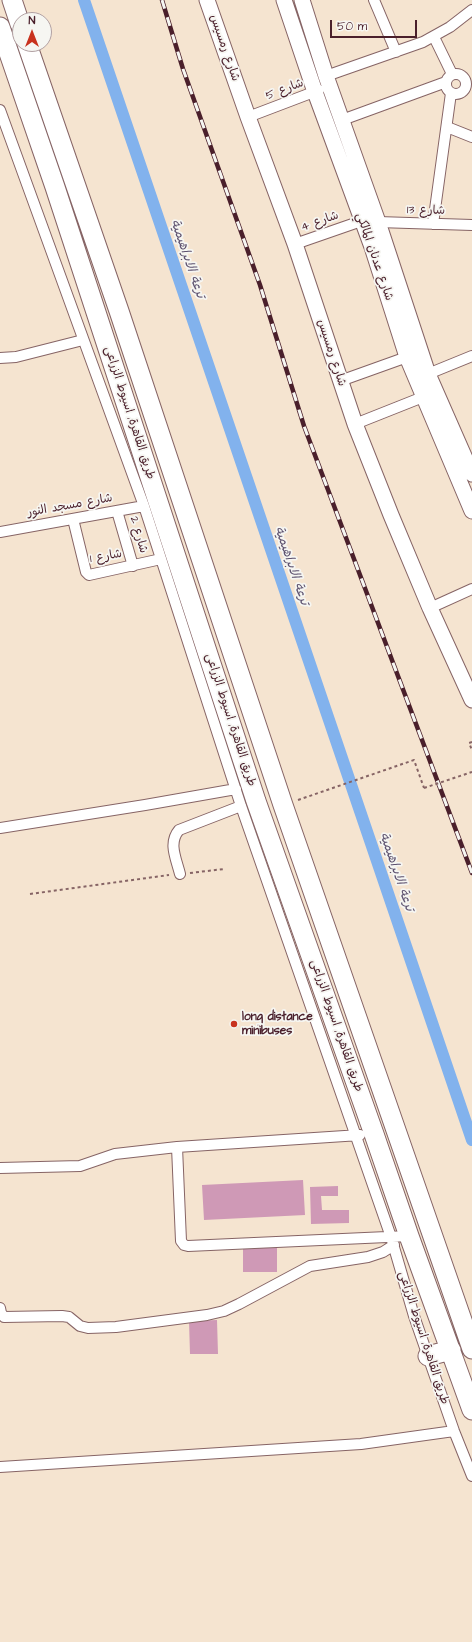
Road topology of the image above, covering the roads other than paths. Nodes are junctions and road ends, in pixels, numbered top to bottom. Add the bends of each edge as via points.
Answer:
1 (12, 0) edge
2 (207, 0) edge
3 (284, 0) edge
4 (302, 0) edge
5 (374, 0) edge
6 (472, 10) edge
7 (16, 12) edge
8 (0, 27) edge
9 (434, 37) junction
10 (30, 52) edge
11 (396, 52) junction
12 (449, 78) junction
13 (328, 81) junction
14 (469, 83) edge
15 (315, 92) junction
16 (451, 93) junction
17 (0, 110) edge
18 (248, 117) junction
19 (342, 120) junction
20 (446, 127) junction
21 (472, 137) edge
22 (372, 220) junction
23 (434, 224) junction
24 (472, 225) edge
25 (295, 244) junction
26 (119, 311) junction
27 (97, 317) junction
28 (83, 340) junction
29 (472, 356) edge
30 (407, 357) junction
31 (0, 358) edge
32 (422, 376) junction
33 (340, 381) junction
34 (423, 397) junction
35 (355, 424) junction
36 (472, 474) edge
37 (144, 506) junction
38 (117, 511) junction
39 (472, 511) edge
40 (73, 519) junction
41 (0, 532) edge
42 (161, 559) junction
43 (133, 566) junction
44 (472, 589) edge
45 (430, 608) junction
46 (472, 700) edge
47 (279, 793) junction
48 (244, 798) junction
49 (0, 828) edge
50 (180, 874) road end
51 (374, 1134) junction
52 (355, 1135) junction
53 (177, 1147) junction
54 (0, 1168) edge
55 (398, 1240) junction
56 (0, 1308) edge
57 (472, 1349) edge
58 (451, 1350) junction
59 (428, 1356) junction
60 (472, 1410) edge
61 (454, 1431) junction
62 (0, 1467) edge
63 (472, 1476) edge

1 - 7 highway
2 - 18 main road, شارع رمسيس
3 - 15 main road, شارع عدنان المالكي
4 - 13 main road, شارع عدنان المالكي
5 - 11 street
6 - 9 street, شارع 5
8 - 27 highway, طريق القاهرة, اسيوط الزراعى
9 - 11 street, شارع 5
9 - 12 street
10 - 26 highway, طريق القاهرة, اسيوط الزراعى
11 - 13 street, شارع 5
12 - 14 street via 460,74
12 - 16 street via 447,88
12 - 19 street
13 - 15 street, شارع 5
13 - 19 main road, شارع عدنان المالكي
14 - 16 street via 462,92
15 - 18 street, شارع 5
15 - 22 main road, شارع عدنان المالكي
16 - 20 street
17 - 28 street, طريق القاهرة, اسيوط الزراعى
18 - 25 main road, شارع رمسيس
19 - 22 main road, شارع عدنان المالكي
20 - 21 street
20 - 23 street
22 - 23 street, شارع 13
22 - 25 street, شارع 4
22 - 30 main road, شارع عدنان المالكي
22 - 32 main road, شارع عدنان المالكي
23 - 24 street, شارع 13
25 - 33 main road, شارع رمسيس
26 - 27 highway
26 - 47 highway, طريق القاهرة, اسيوط الزراعى
27 - 48 highway, طريق القاهرة, اسيوط الزراعى
28 - 31 street via 16,357
28 - 37 street, طريق القاهرة, اسيوط الزراعى
29 - 32 street
30 - 32 main road, شارع عدنان المالكي
30 - 33 street
32 - 34 main road, شارع عدنان المالكي
32 - 36 main road, شارع عدنان المالكي
33 - 35 main road, شارع رمسيس
34 - 35 street
34 - 39 main road, شارع عدنان المالكي
35 - 45 main road, شارع رمسيس
37 - 38 street, شارع مسجد النور
37 - 42 street, طريق القاهرة, اسيوط الزراعى
38 - 40 street, شارع مسجد النور
38 - 43 street, شارع 2
40 - 41 street, شارع مسجد النور
40 - 43 street, شارع 1 via 87,574 92,576
42 - 43 street, شارع 1
42 - 48 street, طريق القاهرة, اسيوط الزراعى
44 - 45 street
45 - 46 main road, شارع رمسيس
47 - 48 highway
47 - 57 highway, طريق القاهرة, اسيوط الزراعى
48 - 49 street via 145,805
48 - 50 street via 179,830 172,842
48 - 51 highway, طريق القاهرة, اسيوط الزراعى
48 - 52 street, طريق القاهرة, اسيوط الزراعى
51 - 52 street
51 - 55 highway, طريق القاهرة, اسيوط الزراعى
52 - 53 street
52 - 55 street, طريق القاهرة, اسيوط الزراعى
53 - 54 street via 115,1154 80,1166
53 - 55 street via 181,1241 184,1245
55 - 56 street via 384,1252 368,1257 310,1266 224,1311 193,1317 88,1328 80,1326 69,1317 62,1316 4,1317
55 - 58 highway, طريق القاهرة, اسيوط الزراعى
55 - 59 street, طريق القاهرة, اسيوط الزراعى via 414,1316
58 - 59 highway
58 - 60 highway, طريق القاهرة, اسيوط الزراعى
59 - 61 street, طريق القاهرة, اسيوط الزراعى
61 - 62 street via 361,1444
61 - 63 street, طريق القاهرة, اسيوط الزراعى

